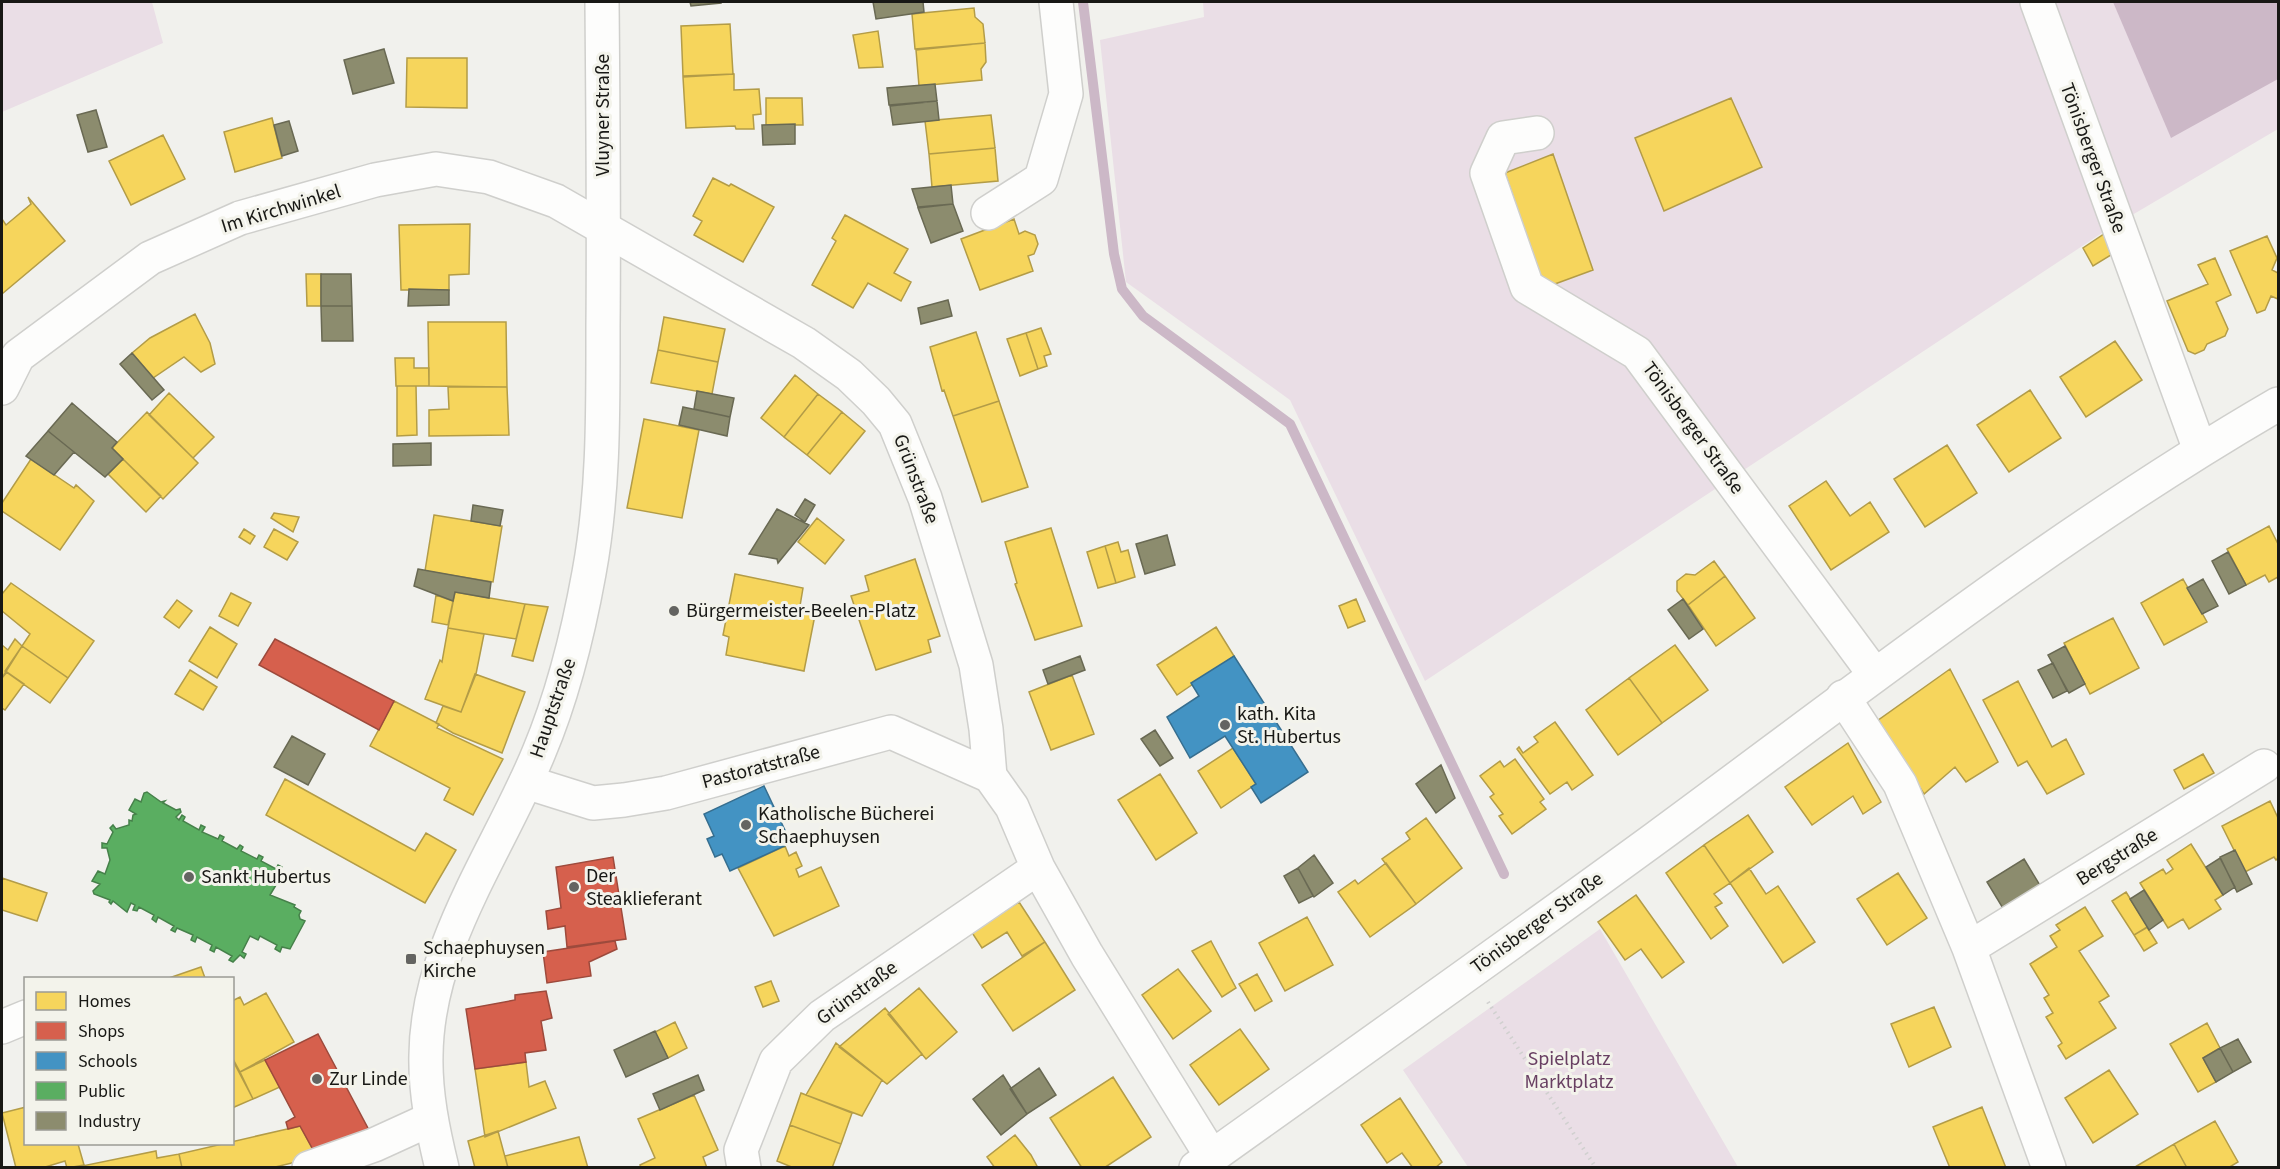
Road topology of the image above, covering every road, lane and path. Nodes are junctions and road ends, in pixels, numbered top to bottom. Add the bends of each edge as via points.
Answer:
1 (602, 2) edge
2 (1056, 2) edge
3 (2037, 2) edge
4 (1537, 133) dead end
5 (988, 213) dead end
6 (604, 228) junction
7 (2, 388) edge
8 (2278, 404) edge
9 (2194, 436) junction
10 (1875, 675) junction
11 (1843, 697) junction
12 (2264, 766) dead end
13 (990, 776) junction
14 (526, 782) junction
15 (1038, 868) junction
16 (1969, 948) junction
17 (1468, 973) junction
18 (24, 1018) edge
19 (2, 1027) edge
20 (431, 1119) junction
21 (1204, 1162) edge
22 (309, 1167) edge
23 (442, 1167) edge
24 (744, 1167) edge
25 (1596, 1167) edge
26 (2049, 1167) edge

1 - 6 street, Vluyner Straße
2 - 5 street via 1066,94 1041,179
3 - 9 street, Tönisberger Straße
4 - 10 street, Tönisberger Straße via 1503,138 1487,173 1527,287 1637,353
6 - 7 street, Im Kirchwinkel via 556,201 489,177 436,169 375,180 240,218 150,258 18,356
6 - 13 street, Grünstraße via 804,343 849,375 895,424 926,498 976,665
6 - 14 street, Hauptstraße via 601,447 590,568 554,715
8 - 9 street, Tönisberger Straße
9 - 10 street, Tönisberger Straße via 2054,546
10 - 11 street, Tönisberger Straße
11 - 16 street via 1900,784
11 - 17 street, Tönisberger Straße via 1658,837
12 - 16 street, Bergstraße
13 - 14 street, Pastoratstraße via 891,732 666,793 624,800 593,803
13 - 15 street via 1012,807
14 - 20 street, Hauptstraße via 469,896 435,991 426,1054
15 - 21 street
15 - 24 street, Grünstraße via 822,1016 776,1061 741,1150
16 - 26 street
17 - 21 street, Tönisberger Straße
17 - 25 path
18 - 19 street
20 - 22 street via 374,1145
20 - 23 street, Hauptstraße

